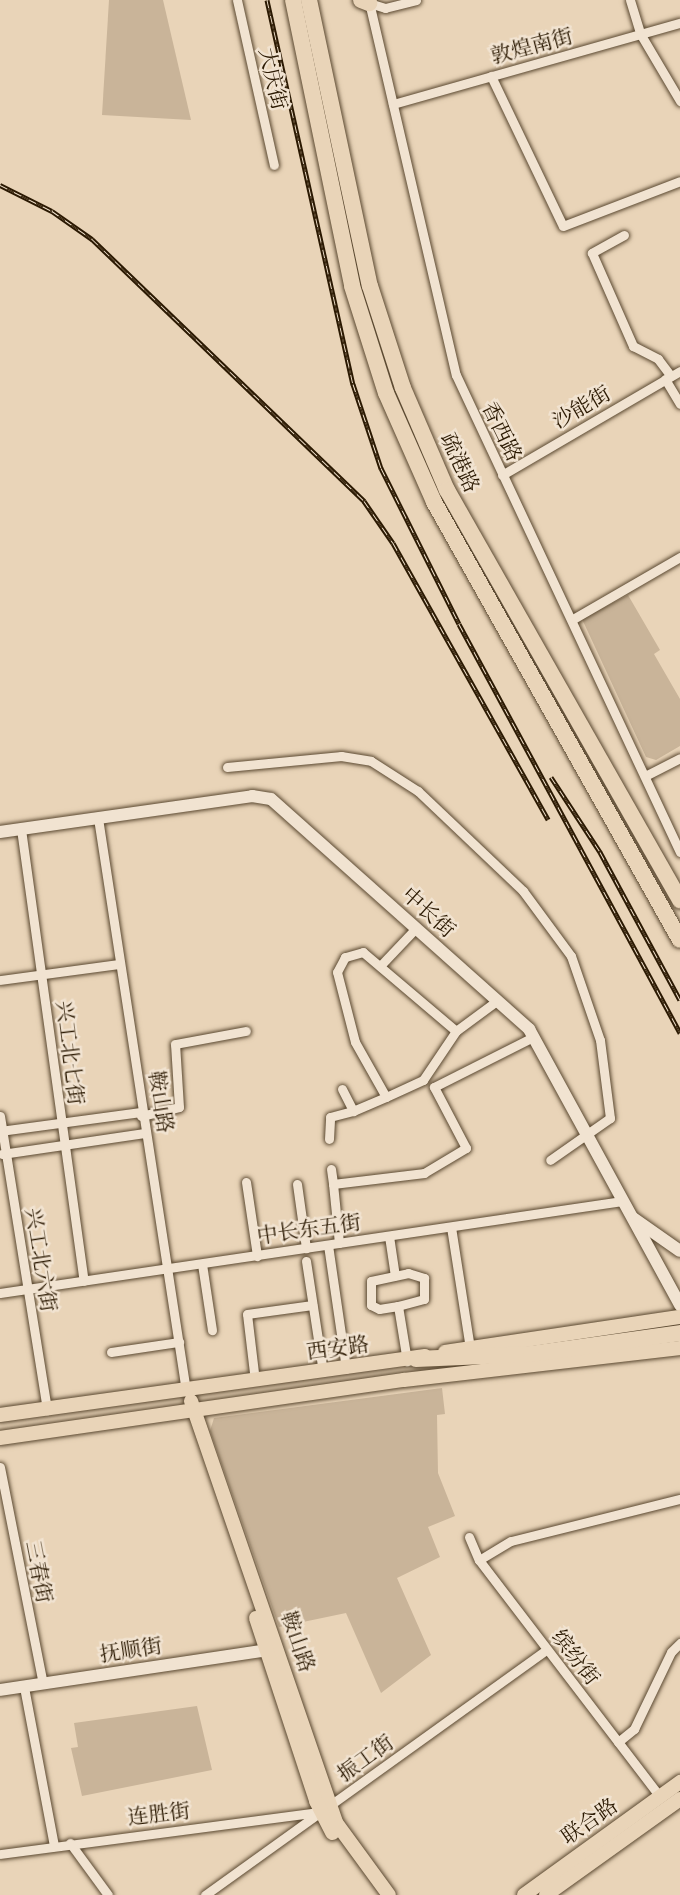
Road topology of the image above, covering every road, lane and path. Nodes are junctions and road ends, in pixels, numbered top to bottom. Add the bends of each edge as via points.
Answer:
1 (237, 0) edge
2 (293, 0) edge
3 (309, 0) edge
4 (416, 0) edge
5 (630, 0) edge
6 (366, 1) edge
7 (680, 23) edge
8 (641, 35) junction
9 (491, 76) junction
10 (680, 101) edge
11 (393, 104) junction
12 (274, 165) dead end
13 (680, 181) edge
14 (624, 235) dead end
15 (680, 370) edge
16 (668, 378) junction
17 (680, 404) edge
18 (502, 475) junction
19 (680, 557) edge
20 (573, 619) junction
21 (680, 758) edge
22 (227, 767) dead end
23 (645, 776) junction
24 (98, 818) junction
25 (21, 829) junction
26 (0, 832) edge
27 (680, 852) edge
28 (680, 900) edge
29 (416, 928) junction
30 (678, 935) edge
31 (118, 964) junction
32 (380, 966) junction
33 (42, 974) junction
34 (0, 980) edge
35 (498, 1000) junction
36 (246, 1031) dead end
37 (456, 1031) junction
38 (533, 1037) junction
39 (342, 1090) dead end
40 (386, 1097) junction
41 (353, 1111) junction
42 (141, 1114) junction
43 (0, 1116) edge
44 (60, 1123) junction
45 (1, 1131) edge
46 (144, 1133) junction
47 (588, 1136) junction
48 (329, 1139) dead end
49 (64, 1145) junction
50 (3, 1154) edge
51 (550, 1160) dead end
52 (331, 1169) dead end
53 (246, 1182) dead end
54 (297, 1184) dead end
55 (333, 1184) junction
56 (622, 1201) junction
57 (632, 1218) junction
58 (451, 1227) junction
59 (389, 1236) junction
60 (339, 1243) junction
61 (328, 1245) junction
62 (306, 1248) junction
63 (680, 1251) edge
64 (257, 1256) junction
65 (306, 1261) dead end
66 (202, 1264) junction
67 (164, 1269) junction
68 (395, 1276) junction
69 (84, 1281) junction
70 (26, 1289) junction
71 (0, 1293) edge
72 (312, 1305) junction
73 (680, 1305) edge
74 (398, 1306) junction
75 (680, 1317) edge
76 (212, 1330) dead end
77 (680, 1333) edge
78 (178, 1342) junction
79 (680, 1348) edge
80 (110, 1352) dead end
81 (468, 1353) junction
82 (411, 1360) junction
83 (346, 1369) junction
84 (323, 1373) junction
85 (255, 1381) junction
86 (186, 1391) junction
87 (190, 1409) junction
88 (47, 1410) junction
89 (0, 1415) edge
90 (0, 1438) edge
91 (0, 1467) edge
92 (680, 1499) edge
93 (469, 1537) dead end
94 (479, 1560) junction
95 (680, 1643) edge
96 (267, 1650) junction
97 (546, 1650) junction
98 (43, 1684) junction
99 (23, 1687) junction
100 (0, 1690) edge
101 (618, 1742) junction
102 (680, 1782) edge
103 (662, 1795) junction
104 (680, 1801) edge
105 (326, 1809) junction
106 (70, 1843) junction
107 (54, 1846) junction
108 (0, 1854) edge
109 (108, 1895) edge
110 (205, 1895) edge
111 (377, 1895) edge
112 (389, 1895) edge
113 (523, 1895) edge
114 (546, 1895) edge

1 - 12 street, 大庆街
2 - 30 highway via 352,286 386,393 434,502
3 - 28 highway, 疏港路 via 370,286 403,388 447,490
4 - 6 street via 385,9
5 - 8 street
6 - 11 street, 香西路
7 - 8 street, 敦煌南街
8 - 9 street, 敦煌南街
8 - 10 street
9 - 11 street, 敦煌南街
9 - 13 street via 563,226
11 - 18 street, 香西路 via 456,375
14 - 16 street via 592,253 633,346 659,359
15 - 16 street, 沙能街
16 - 17 street
16 - 18 street, 沙能街
18 - 20 street, 香西路
19 - 20 street
20 - 23 street, 香西路
21 - 23 street
22 - 47 street via 341,756 371,761 418,791 523,891 571,956 600,1040 610,1118
23 - 27 street, 香西路
24 - 25 street, 中长街
24 - 29 street, 中长街 via 252,796 271,799
24 - 31 street, 鞍山路
25 - 26 street, 中长街
25 - 33 street, 兴工北七街
29 - 32 street
29 - 35 street, 中长街
31 - 33 street
31 - 42 street, 鞍山路
32 - 37 street
32 - 40 street via 355,951 345,957 337,972 355,1042
33 - 34 street
33 - 44 street, 兴工北七街
35 - 37 street
35 - 38 street, 中长街
36 - 42 street via 175,1044 179,1107
37 - 40 street via 423,1080
38 - 47 street, 中长街
38 - 55 street via 434,1087 466,1148 424,1172
39 - 41 street
40 - 41 street
41 - 48 street via 330,1117
42 - 44 street
42 - 46 street, 鞍山路
43 - 45 street, 兴工北六街
44 - 45 street
44 - 49 street, 兴工北七街
45 - 50 street, 兴工北六街
46 - 49 street
46 - 67 street, 鞍山路
47 - 51 street
47 - 56 street, 中长街
49 - 50 street
49 - 69 street, 兴工北七街
50 - 70 street, 兴工北六街
52 - 55 street
53 - 64 street
54 - 62 street
55 - 60 street
56 - 57 street, 中长街
56 - 58 street, 中长东五街
57 - 63 street
57 - 73 street, 中长街
58 - 59 street, 中长东五街
58 - 81 street
59 - 60 street, 中长东五街
59 - 68 street
60 - 61 street, 中长东五街
61 - 62 street, 中长东五街
61 - 83 street
62 - 64 street, 中长东五街
64 - 66 street, 中长东五街
65 - 72 street
66 - 67 street, 中长东五街
66 - 76 street
67 - 69 street, 中长东五街
67 - 78 street, 鞍山路
68 - 74 street via 371,1281 369,1288 371,1305 379,1309
68 - 74 street via 418,1273 424,1278 426,1294 415,1303
69 - 70 street, 中长东五街
70 - 71 street, 中长东五街
70 - 88 street, 兴工北六街
72 - 84 street
72 - 85 street via 247,1314
74 - 82 street
75 - 81 main road
77 - 81 highway via 531,1354
78 - 80 street
78 - 86 street, 鞍山路
79 - 87 main road, 西安路
81 - 82 highway
82 - 83 main road, 西安路
83 - 84 main road, 西安路
84 - 85 main road, 西安路
85 - 86 main road, 西安路
86 - 87 main road, 鞍山路
86 - 88 main road, 西安路
87 - 90 main road, 西安路
87 - 96 main road, 鞍山路
87 - 105 main road, 鞍山路
88 - 89 main road, 西安路
91 - 98 street, 三春街
92 - 94 street via 510,1541
93 - 94 street, 缤纷街
94 - 97 street, 缤纷街
95 - 101 street via 671,1652 635,1729
96 - 98 street, 抚顺街
96 - 105 main road, 鞍山路
97 - 101 street, 缤纷街
97 - 105 street, 振工街
98 - 99 street, 抚顺街
99 - 100 street, 抚顺街
99 - 107 street
101 - 103 street, 缤纷街
102 - 103 main road, 联合路
103 - 113 main road, 联合路
104 - 114 main road, 联合路
105 - 106 street, 连胜街
105 - 110 street, 振工街
105 - 111 main road, 鞍山路
105 - 112 main road, 鞍山路
106 - 107 street, 连胜街
106 - 109 street
107 - 108 street, 连胜街

